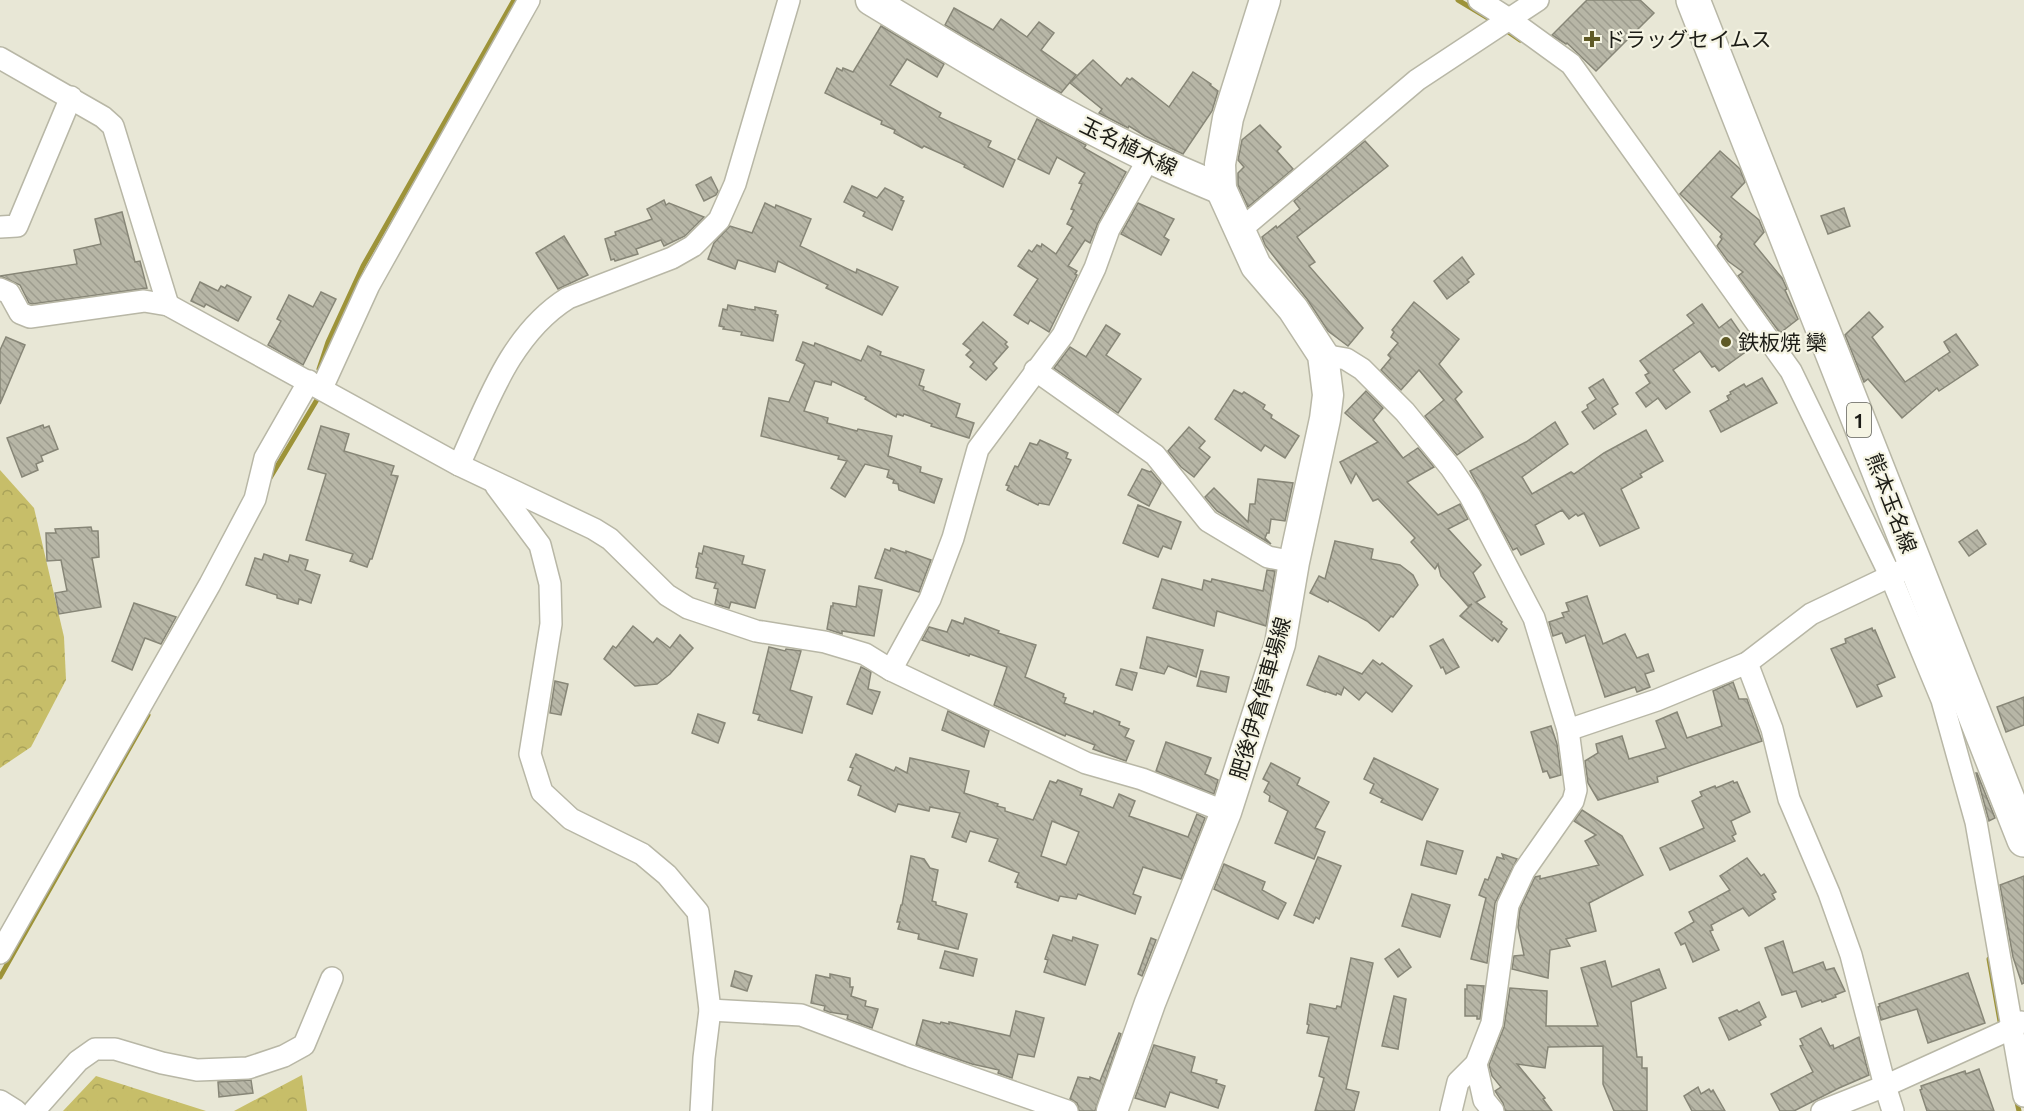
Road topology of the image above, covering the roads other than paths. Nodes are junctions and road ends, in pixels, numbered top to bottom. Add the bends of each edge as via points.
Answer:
1 (529, 0) edge
2 (789, 0) edge
3 (871, 0) edge
4 (1265, 0) edge
5 (1479, 0) edge
6 (1538, 0) edge
7 (1693, 0) edge
8 (1509, 19) junction
9 (0, 58) edge
10 (71, 97) junction
11 (1149, 158) junction
12 (1221, 189) junction
13 (0, 226) edge
14 (1239, 231) junction
15 (0, 289) edge
16 (168, 305) junction
17 (1323, 355) junction
18 (1035, 370) junction
19 (315, 384) junction
20 (459, 465) junction
21 (494, 483) junction
22 (1294, 562) junction
23 (1891, 577) junction
24 (1748, 663) junction
25 (891, 670) junction
26 (1568, 730) junction
27 (1226, 812) junction
28 (2024, 840) edge
29 (0, 953) edge
30 (332, 978) dead end
31 (710, 1010) junction
32 (2007, 1029) edge
33 (1476, 1064) junction
34 (1885, 1086) junction
35 (2024, 1096) edge
36 (0, 1101) edge
37 (16, 1111) edge
38 (34, 1111) edge
39 (701, 1111) edge
40 (1067, 1111) edge
41 (1112, 1111) edge
42 (1451, 1111) edge
43 (1493, 1111) edge
44 (1822, 1111) edge
45 (1893, 1111) edge

1 - 19 street
2 - 20 street via 735,184 719,220 693,246 672,258 568,298 533,326 507,361
3 - 11 main road, 玉名植木線 via 977,64
4 - 12 main road via 1228,118 1220,164
5 - 8 street
6 - 8 street
7 - 23 main road, 熊本玉名線 / 1
8 - 14 street via 1417,80
8 - 23 street via 1571,64 1791,371
9 - 10 street
10 - 13 street via 17,226
10 - 16 street via 113,126
11 - 12 main road, 玉名植木線
11 - 18 street via 1109,229 1064,335
12 - 14 main road, 肥後伊倉停車場線
14 - 17 main road, 肥後伊倉停車場線 via 1256,266 1293,309
15 - 16 street via 9,293 20,313 30,317 144,301
16 - 19 street
17 - 22 main road, 肥後伊倉停車場線 via 1328,395 1325,419
17 - 26 street via 1346,359 1362,369 1405,412 1470,496 1534,618
18 - 22 street via 1155,455 1208,521 1268,557
18 - 25 street via 978,449 953,538 930,599
19 - 20 street
19 - 29 street via 265,458 255,499 210,584
20 - 21 street
21 - 25 street via 610,539 667,595 688,608 756,631 825,642 865,654
21 - 31 street via 540,545 550,584 550,624 530,754 542,792 571,819 642,854 667,875 698,912
22 - 27 main road, 肥後伊倉停車場線 via 1280,644
23 - 24 street via 1811,614
23 - 28 main road, 熊本玉名線 / 1
23 - 32 street via 1942,700 1976,822
24 - 26 street
24 - 34 street via 1772,729 1789,799 1851,955
25 - 27 street via 1086,763 1143,779
26 - 33 street via 1576,790 1573,801 1524,871 1508,905 1492,1023
27 - 41 main road, 肥後伊倉停車場線
30 - 38 street via 304,1045 284,1056 248,1068 197,1070 116,1049 95,1049 78,1061
31 - 39 street
31 - 40 street via 801,1015
32 - 34 street
32 - 35 street
33 - 42 street via 1458,1082
33 - 43 street via 1484,1100
34 - 44 street
34 - 45 street
36 - 37 street

